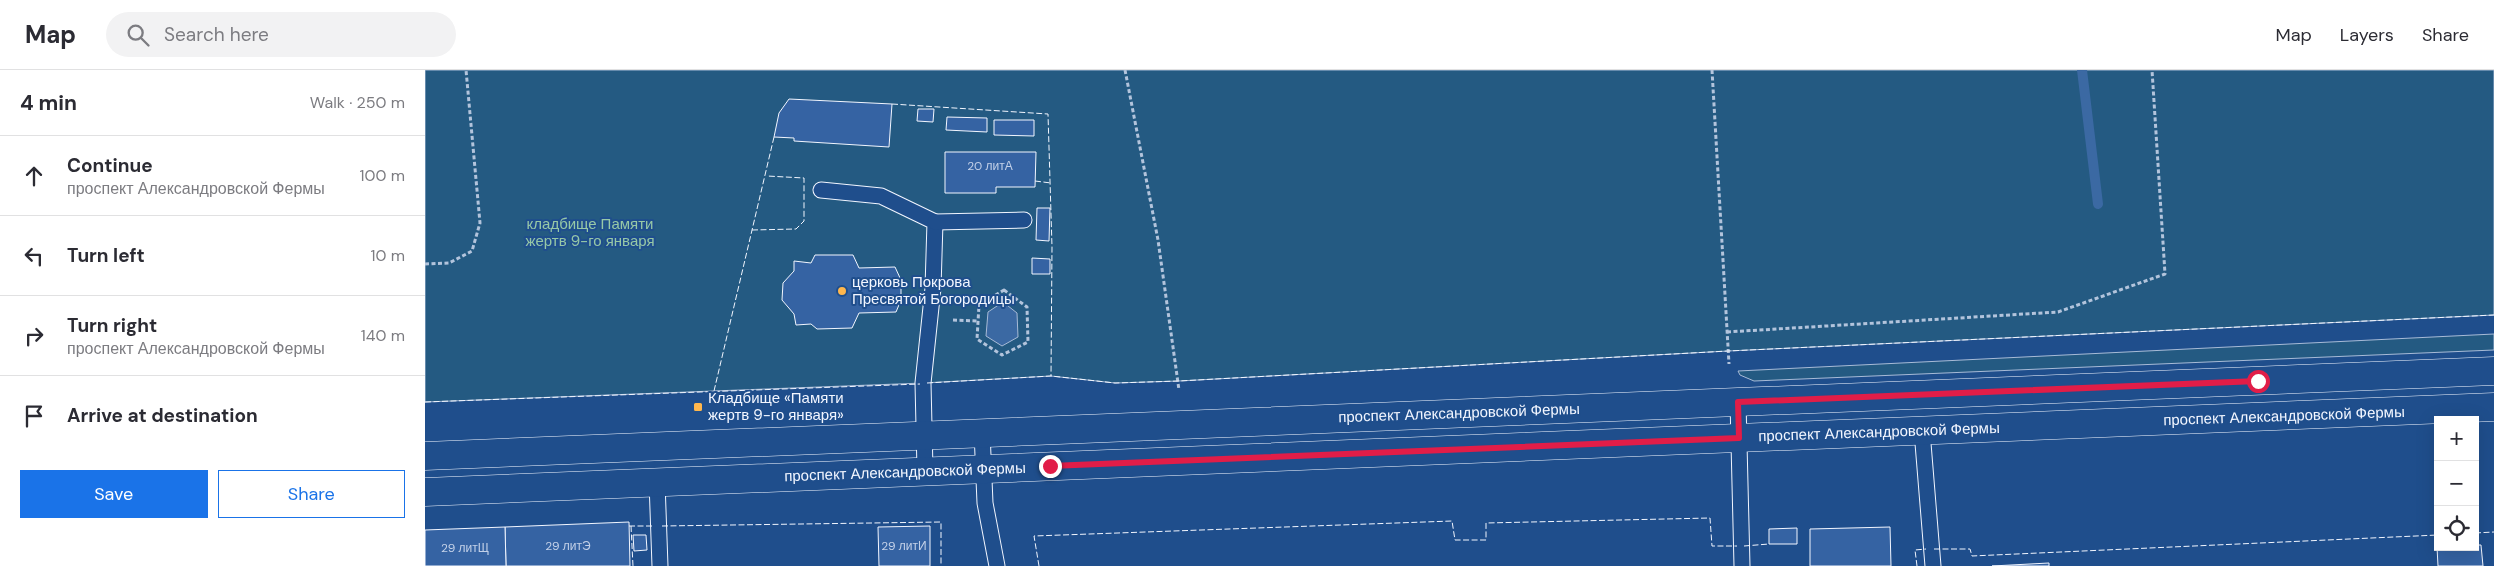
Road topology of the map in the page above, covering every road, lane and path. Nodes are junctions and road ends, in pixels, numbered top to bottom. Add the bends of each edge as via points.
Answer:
1 (466, 70) edge
2 (1125, 70) edge
3 (1712, 70) edge
4 (2152, 70) edge
5 (821, 190) dead end
6 (1024, 220) dead end
7 (935, 222) junction
8 (425, 264) edge
9 (1004, 290) joint
10 (1727, 332) junction
11 (1729, 364) dead end
12 (2494, 371) edge
13 (1179, 390) dead end
14 (1738, 402) junction
15 (2494, 407) edge
16 (1922, 431) junction
17 (982, 432) junction
18 (924, 435) junction
19 (1739, 438) junction
20 (425, 456) edge
21 (983, 468) junction
22 (925, 470) junction
23 (657, 482) junction
24 (425, 492) edge
25 (660, 566) edge
26 (997, 566) edge
27 (1742, 566) edge
28 (1933, 566) edge

1 - 8 path via 480,224 472,251 449,263
2 - 13 path via 1158,240
3 - 10 path
4 - 10 path via 2165,274 2058,312
5 - 7 lane via 881,196
6 - 7 lane
7 - 18 lane via 933,288 923,384
9 - 9 path via 1027,307 1028,342 1001,355 977,339 979,305
10 - 11 path
12 - 14 main road, проспект Александровской Фермы
14 - 17 main road, проспект Александровской Фермы
14 - 19 lane
15 - 16 main road, проспект Александровской Фермы
16 - 19 main road, проспект Александровской Фермы
16 - 28 lane
17 - 18 main road, проспект Александровской Фермы
17 - 21 lane
18 - 20 main road, проспект Александровской Фермы
18 - 22 lane
19 - 21 main road, проспект Александровской Фермы
19 - 27 lane
21 - 22 main road, проспект Александровской Фермы
21 - 26 lane via 985,503
22 - 23 main road, проспект Александровской Фермы
23 - 24 main road, проспект Александровской Фермы
23 - 25 lane

